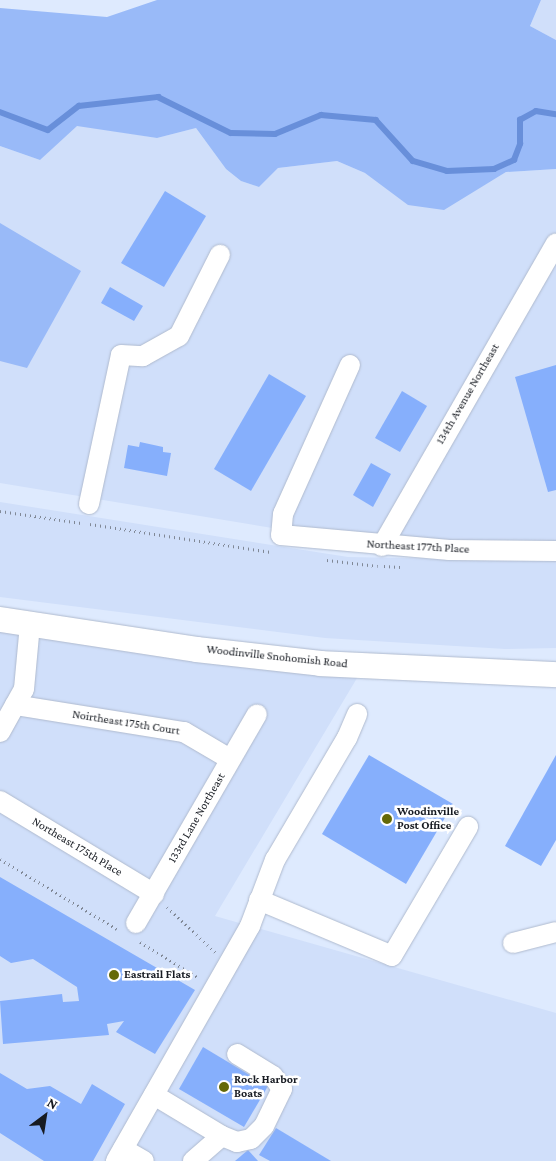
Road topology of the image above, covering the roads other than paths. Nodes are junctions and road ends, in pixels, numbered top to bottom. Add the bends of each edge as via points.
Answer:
1 (556, 243) edge
2 (220, 255) dead end
3 (350, 365) dead end
4 (89, 504) dead end
5 (382, 546) junction
6 (556, 551) edge
7 (0, 619) edge
8 (30, 624) junction
9 (556, 674) edge
10 (15, 705) junction
11 (258, 714) dead end
12 (357, 714) dead end
13 (0, 732) edge
14 (230, 759) junction
15 (0, 801) edge
16 (468, 827) dead end
17 (154, 894) junction
18 (259, 900) junction
19 (132, 932) road end
20 (556, 932) edge
21 (512, 943) dead end
22 (238, 1054) dead end
23 (154, 1095) junction
24 (222, 1136) junction
25 (120, 1155) edge
26 (144, 1161) edge
27 (193, 1161) edge

1 - 5 street, 134th Avenue Northeast
2 - 4 street via 179,336 143,356 121,355
3 - 5 street, Northeast 177th Place via 283,514 281,535
5 - 6 street, Northeast 177th Place
7 - 8 main road, Woodinville Snohomish Road
8 - 9 main road, Woodinville Snohomish Road via 196,649 320,663
8 - 10 street via 24,689
10 - 13 street
10 - 14 street, Noirtheast 175th Court via 184,732
11 - 14 street, 133rd Lane Northeast
12 - 18 street via 347,738 274,860
14 - 17 street, 133rd Lane Northeast
15 - 17 street, Northeast 175th Place
16 - 18 street via 392,956
17 - 19 street, 133rd Lane Northeast
18 - 23 street via 250,926
20 - 21 street
22 - 24 street via 273,1076 282,1089 281,1096 264,1126 251,1139 237,1142
23 - 24 street
23 - 25 street
24 - 27 street
25 - 26 street

